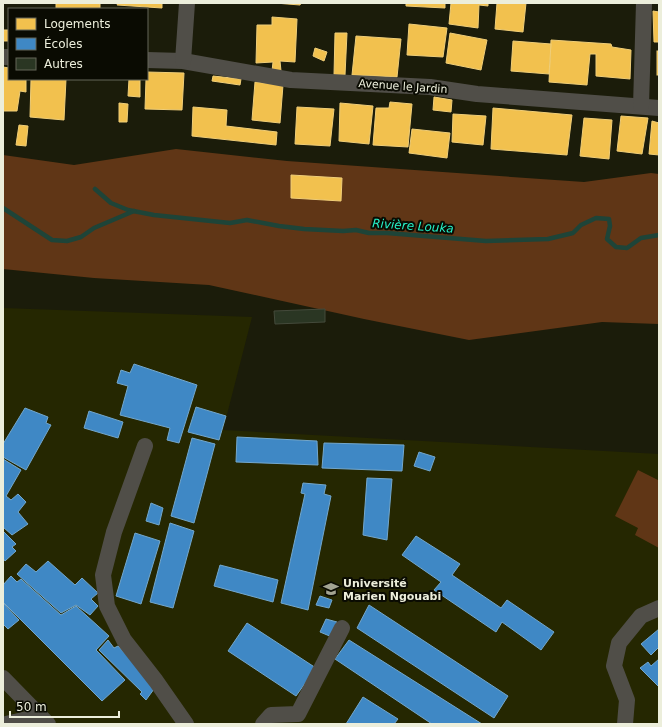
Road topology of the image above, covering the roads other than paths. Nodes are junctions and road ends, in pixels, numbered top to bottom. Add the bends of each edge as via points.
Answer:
1 (187, 3) edge
2 (644, 3) edge
3 (148, 60) edge
4 (183, 61) junction
5 (641, 106) junction
6 (659, 108) edge
7 (145, 446) dead end
8 (659, 608) edge
9 (342, 628) dead end
10 (3, 678) edge
11 (44, 720) edge
12 (6, 724) edge
13 (186, 724) edge
14 (263, 724) edge
15 (625, 724) edge

1 - 4 street
2 - 5 street
3 - 4 street, Avenue le Jardin
4 - 5 street, Avenue le Jardin via 290,80 430,87 477,94
5 - 6 street, Avenue le Jardin
7 - 13 street via 114,532 103,575 107,606 124,640
8 - 15 street via 641,616 619,643 614,666 627,700
9 - 14 street via 298,714 271,716
10 - 11 street
11 - 12 street

